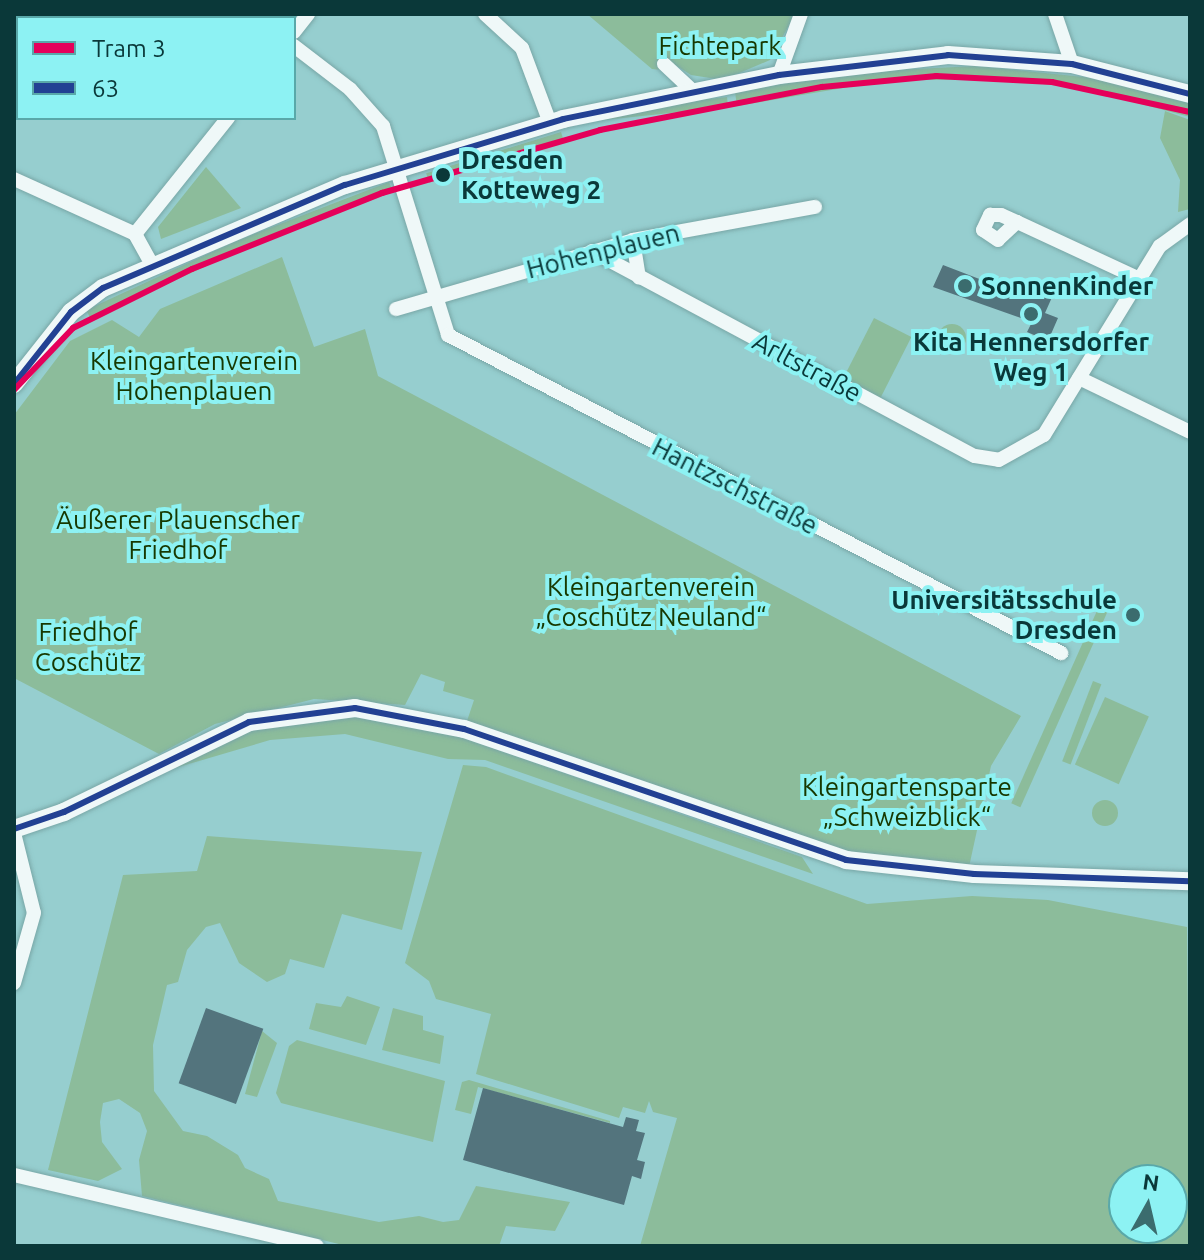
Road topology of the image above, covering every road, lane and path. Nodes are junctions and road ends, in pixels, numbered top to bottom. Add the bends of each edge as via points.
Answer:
1 (485, 14) edge
2 (801, 14) edge
3 (1055, 14) edge
4 (296, 48) edge
5 (664, 64) dead end
6 (1072, 64) junction
7 (779, 75) junction
8 (693, 91) junction
9 (1190, 94) edge
10 (226, 120) edge
11 (550, 123) junction
12 (399, 167) junction
13 (14, 179) edge
14 (815, 207) dead end
15 (1017, 222) dead end
16 (1190, 224) edge
17 (135, 234) junction
18 (633, 240) junction
19 (592, 251) junction
20 (152, 265) junction
21 (639, 278) junction
22 (1140, 279) junction
23 (438, 294) junction
24 (396, 309) dead end
25 (1079, 378) junction
26 (14, 384) edge
27 (1190, 432) edge
28 (1061, 653) dead end
29 (14, 831) edge
30 (1190, 881) edge
31 (14, 983) edge
32 (14, 1175) edge
33 (317, 1246) edge

1 - 11 street via 522,48
2 - 7 street
3 - 6 street
4 - 12 street, Hantzschstraße via 374,113
5 - 8 street
6 - 7 street via 948,55
6 - 9 street
7 - 8 street
8 - 11 street
10 - 17 street
11 - 12 street
12 - 20 street
12 - 23 street, Hantzschstraße
13 - 17 street
14 - 18 street, Hohenplauen
15 - 22 street
16 - 22 street via 1168,238
17 - 20 street
18 - 19 street, Hohenplauen
18 - 21 street
19 - 21 street, Arltstraße
19 - 23 street, Hohenplauen
20 - 26 street via 78,305
21 - 25 street, Arltstraße via 975,456 999,460 1031,447
22 - 25 street
23 - 24 street, Hohenplauen
23 - 28 street, Hantzschstraße via 448,335
25 - 27 street
29 - 30 street via 249,722 355,708 464,729 846,860 974,874
29 - 31 street via 34,913
32 - 33 street

